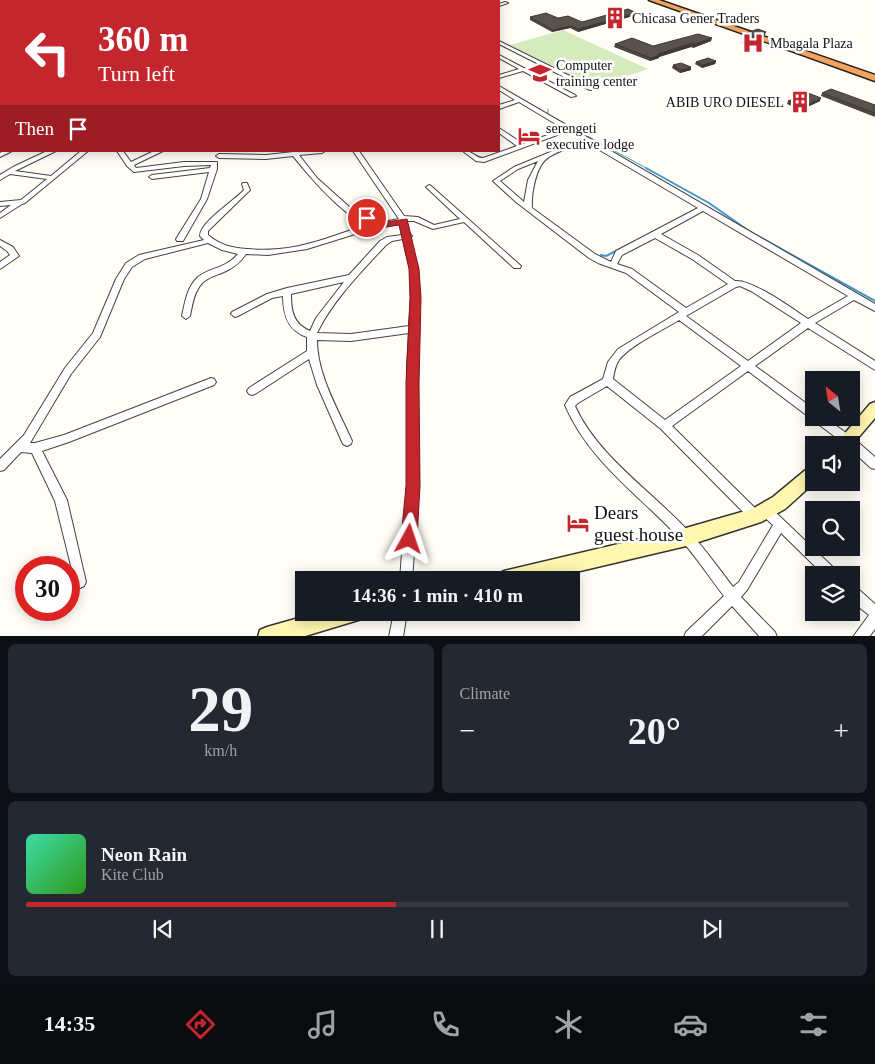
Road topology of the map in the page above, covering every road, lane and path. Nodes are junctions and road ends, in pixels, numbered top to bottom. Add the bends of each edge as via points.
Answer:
1 (652, 0) edge
2 (667, 0) edge
3 (506, 3) dead end
4 (500, 4) edge
5 (500, 43) edge
6 (500, 57) edge
7 (0, 61) edge
8 (0, 69) edge
9 (523, 69) junction
10 (875, 73) edge
11 (500, 77) edge
12 (875, 78) edge
13 (0, 81) edge
14 (592, 89) dead end
15 (500, 90) edge
16 (573, 96) dead end
17 (519, 100) junction
18 (500, 107) edge
19 (569, 129) junction
20 (500, 131) edge
21 (588, 139) junction
22 (522, 146) junction
23 (51, 152) edge
24 (85, 152) edge
25 (121, 152) edge
26 (158, 152) edge
27 (160, 152) edge
28 (255, 152) edge
29 (306, 152) edge
30 (357, 152) edge
31 (467, 152) edge
32 (291, 153) edge
33 (221, 154) edge
34 (545, 155) junction
35 (248, 158) junction
36 (129, 165) junction
37 (164, 166) junction
38 (213, 166) junction
39 (3, 174) edge
40 (152, 177) dead end
41 (52, 178) junction
42 (245, 184) dead end
43 (429, 187) dead end
44 (20, 202) junction
45 (0, 204) edge
46 (528, 208) junction
47 (703, 208) junction
48 (0, 216) edge
49 (403, 219) junction
50 (465, 220) junction
51 (376, 226) junction
52 (656, 235) junction
53 (408, 236) junction
54 (180, 239) dead end
55 (208, 241) junction
56 (0, 242) edge
57 (245, 252) junction
58 (613, 265) junction
59 (0, 266) edge
60 (516, 266) dead end
61 (352, 277) junction
62 (734, 284) junction
63 (287, 291) junction
64 (854, 296) junction
65 (875, 308) edge
66 (235, 314) dead end
67 (682, 314) junction
68 (186, 316) dead end
69 (808, 323) junction
70 (415, 329) junction
71 (312, 335) junction
72 (312, 352) junction
73 (748, 366) junction
74 (875, 366) edge
75 (608, 380) junction
76 (211, 382) dead end
77 (252, 391) dead end
78 (805, 407) edge
79 (875, 408) edge
80 (665, 426) junction
81 (827, 426) edge
82 (839, 436) edge
83 (851, 436) edge
84 (347, 441) dead end
85 (21, 447) junction
86 (35, 448) junction
87 (860, 453) edge
88 (875, 464) edge
89 (0, 466) edge
90 (805, 481) edge
91 (760, 514) junction
92 (780, 524) junction
93 (686, 537) junction
94 (74, 556) edge
95 (824, 566) edge
96 (407, 571) edge
97 (542, 571) edge
98 (733, 597) junction
99 (860, 600) edge
100 (875, 612) edge
101 (875, 618) edge
102 (322, 621) edge
103 (399, 621) edge
104 (268, 636) edge
105 (396, 636) edge
106 (691, 636) edge
107 (770, 636) edge
108 (860, 636) edge

1 - 12 highway
2 - 10 highway
3 - 4 street
5 - 14 street
6 - 9 street
7 - 8 street
8 - 13 street
9 - 11 street
9 - 16 street
15 - 17 street
17 - 18 street
17 - 19 street
19 - 21 street
19 - 22 street
20 - 22 street
21 - 34 street
21 - 47 street
22 - 31 street via 482,161
23 - 39 street
24 - 41 street
25 - 36 street
26 - 36 street
27 - 37 street
28 - 35 street
29 - 32 street
30 - 49 street
32 - 35 street
32 - 51 street via 354,215 367,218
33 - 35 street
33 - 38 street
34 - 46 street via 530,181
34 - 46 street via 496,181
36 - 37 street via 137,170
37 - 38 street
38 - 40 street
38 - 54 street via 204,199
39 - 41 street
41 - 44 street
42 - 55 street via 247,190 236,204 204,231
43 - 50 street
44 - 45 street
44 - 48 street
46 - 58 street via 592,256
47 - 52 street
47 - 64 street
49 - 50 street via 415,219 433,227
49 - 51 street
49 - 53 street
50 - 60 street
51 - 57 street via 291,250
52 - 58 street via 619,253
52 - 62 street
53 - 61 street via 382,243
53 - 70 street via 415,284
55 - 57 street
55 - 85 street via 142,257 129,265 96,334 68,371
56 - 59 street via 16,256
57 - 68 street via 234,265 204,276 197,283 190,294
58 - 67 street via 629,271
61 - 63 street
61 - 71 street via 319,320
62 - 67 street
62 - 69 street via 754,289
63 - 66 street via 261,299
63 - 71 street via 292,322 300,331
64 - 65 street
64 - 69 street
67 - 73 street
67 - 75 street via 615,356
69 - 73 street
69 - 74 street
70 - 71 street via 339,337
70 - 96 street via 413,486
71 - 72 street
72 - 77 street
72 - 84 street via 322,385
73 - 78 street
73 - 80 street
75 - 80 street
75 - 93 street via 574,400 570,410 604,457
76 - 86 street
79 - 83 street
80 - 91 street
81 - 82 street
85 - 86 street
85 - 89 street
86 - 94 street via 61,500
87 - 88 street
90 - 91 street
91 - 92 street
91 - 93 street
92 - 95 street
92 - 98 street
93 - 97 street
93 - 98 street
98 - 106 street
98 - 107 street
99 - 100 street
101 - 108 street
102 - 104 street
103 - 105 street

